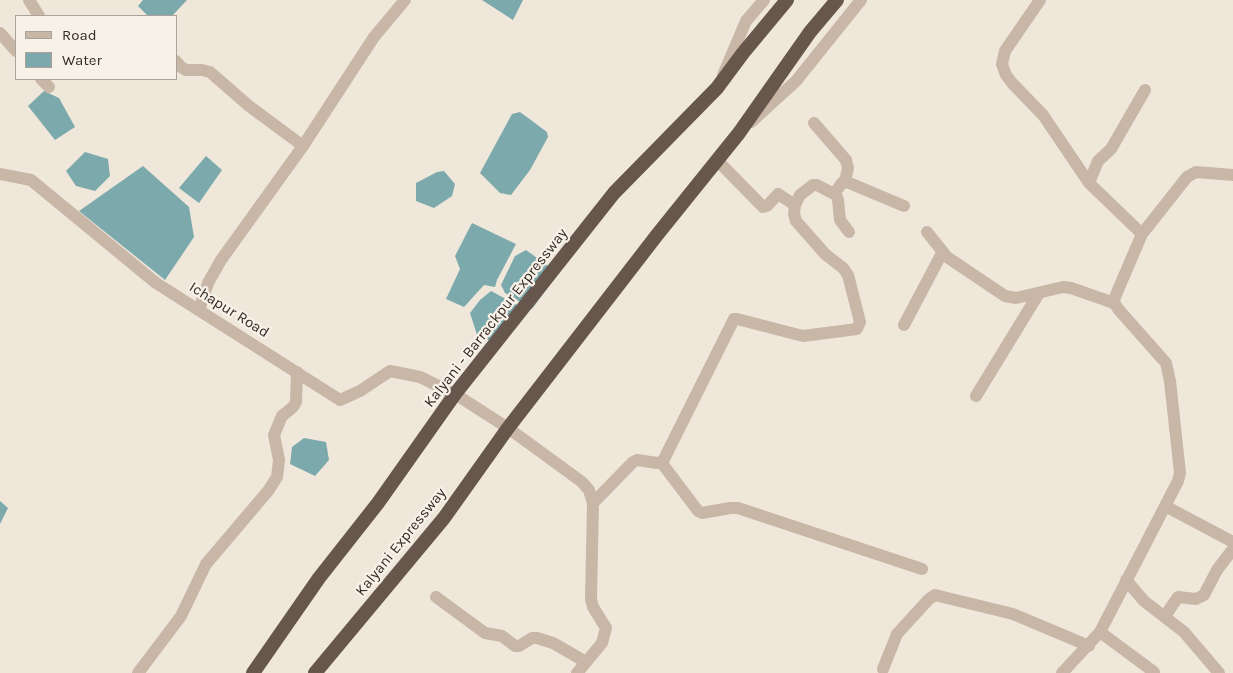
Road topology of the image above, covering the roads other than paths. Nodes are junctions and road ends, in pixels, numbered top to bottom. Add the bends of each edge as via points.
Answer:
1 (29, 0) edge
2 (405, 0) edge
3 (764, 0) edge
4 (787, 0) edge
5 (837, 0) edge
6 (861, 0) edge
7 (1040, 0) edge
8 (38, 15) edge
9 (0, 32) edge
10 (15, 50) edge
11 (178, 64) edge
12 (717, 88) junction
13 (1145, 90) dead end
14 (814, 124) dead end
15 (738, 134) junction
16 (303, 146) junction
17 (717, 160) junction
18 (0, 174) edge
19 (1233, 175) edge
20 (845, 181) junction
21 (1089, 183) junction
22 (834, 194) junction
23 (795, 205) junction
24 (904, 206) dead end
25 (850, 232) dead end
26 (927, 232) dead end
27 (1142, 234) junction
28 (942, 253) junction
29 (1039, 293) junction
30 (1114, 303) junction
31 (199, 310) junction
32 (904, 325) dead end
33 (297, 372) junction
34 (455, 394) junction
35 (976, 396) dead end
36 (508, 428) junction
37 (661, 462) junction
38 (593, 503) junction
39 (1165, 506) junction
40 (1233, 542) edge
41 (1233, 549) edge
42 (922, 569) dead end
43 (1126, 580) junction
44 (436, 597) dead end
45 (1166, 616) junction
46 (1100, 632) junction
47 (1089, 646) junction
48 (586, 662) junction
49 (883, 669) dead end
50 (1154, 672) edge
51 (138, 673) edge
52 (252, 673) edge
53 (315, 673) edge
54 (577, 673) edge
55 (1062, 673) edge
56 (1219, 673) edge

1 - 8 street
2 - 16 street via 370,42
3 - 12 street via 746,21
4 - 12 highway, Kalyani - Barrackpur Expressway
5 - 15 highway via 810,32
6 - 15 street via 796,81
7 - 21 street via 1006,51 1002,64 1008,79 1043,115
9 - 10 street
11 - 16 street via 186,70 210,72 248,106
12 - 34 highway, Kalyani - Barrackpur Expressway via 614,192
13 - 21 street via 1111,149 1098,161
14 - 20 street via 846,160
15 - 17 highway
16 - 31 street via 221,260 208,282
17 - 23 street via 763,207 778,194
17 - 36 highway
18 - 31 street, Ichapur Road via 31,180 156,283
19 - 27 street via 1196,172 1187,177
20 - 22 street
20 - 24 street
21 - 27 street
22 - 23 street via 822,186 813,185
22 - 25 street via 838,200 840,220
23 - 37 street via 796,221 848,275 859,326 857,329 803,336 734,319
26 - 28 street
27 - 30 street
28 - 29 street via 1005,296 1016,298
28 - 32 street
29 - 30 street via 1071,288
29 - 35 street
30 - 39 street via 1163,357 1169,372 1180,468 1178,481
31 - 33 street, Ichapur Road
33 - 34 street, Ichapur Road via 340,400 390,371 420,377
33 - 51 street via 296,402 282,416 274,435 280,460 277,477 203,567 181,616
34 - 36 street
34 - 52 highway, Kalyani - Barrackpur Expressway
36 - 38 street via 582,482
36 - 53 highway, Kalyani Expressway via 444,518
37 - 38 street via 633,462
37 - 42 street via 702,513 738,508
38 - 48 street via 591,599 606,628 602,643
39 - 40 street
39 - 43 street
41 - 45 street via 1204,595 1196,599 1178,597
43 - 45 street via 1144,601
43 - 46 street
44 - 48 street via 485,633 502,636 515,646 537,638 553,643
45 - 56 street
46 - 47 street
46 - 50 street
47 - 49 street via 1013,614 935,596 897,634
47 - 55 street
48 - 54 street

